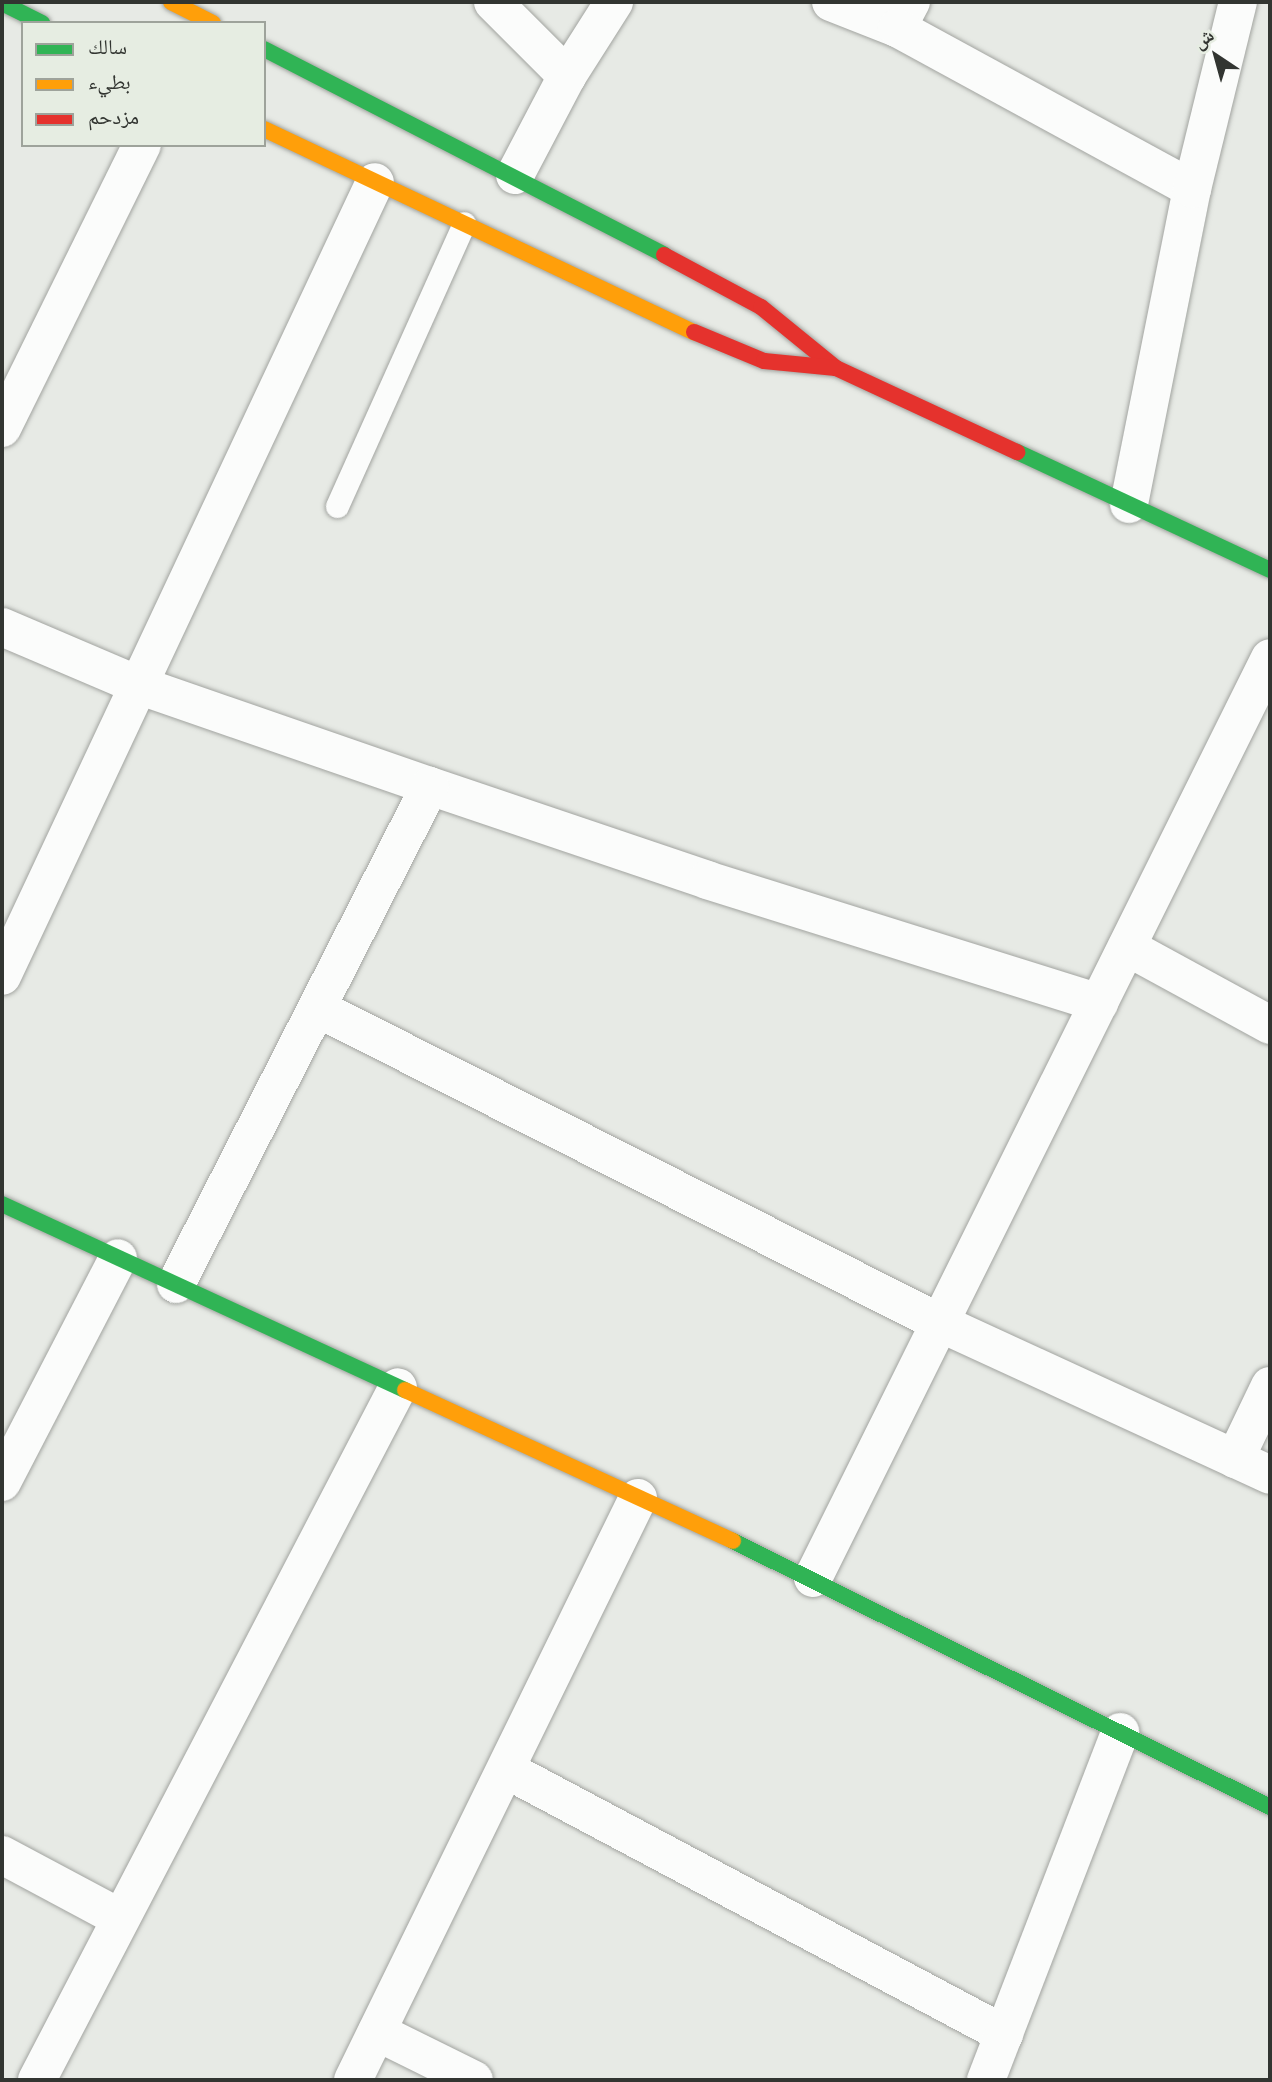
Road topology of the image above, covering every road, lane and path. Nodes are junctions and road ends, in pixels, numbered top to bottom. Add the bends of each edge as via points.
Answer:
1 (171, 2) edge
2 (493, 2) edge
3 (614, 2) edge
4 (831, 2) edge
5 (1238, 2) edge
6 (904, 15) edge
7 (209, 21) edge
8 (266, 50) edge
9 (568, 76) junction
10 (266, 130) edge
11 (141, 147) edge
12 (515, 175) junction
13 (375, 182) junction
14 (1192, 189) junction
15 (464, 223) junction
16 (835, 368) junction
17 (2, 428) edge
18 (1129, 504) junction
19 (337, 506) dead end
20 (1269, 566) edge
21 (2, 627) edge
22 (1270, 658) edge
23 (138, 685) junction
24 (430, 786) junction
25 (1127, 947) junction
26 (2, 976) edge
27 (1099, 1003) junction
28 (317, 1008) junction
29 (1270, 1025) edge
30 (2, 1204) edge
31 (118, 1258) junction
32 (176, 1284) junction
33 (940, 1323) junction
34 (1270, 1386) edge
35 (398, 1387) junction
36 (1236, 1459) junction
37 (1270, 1475) edge
38 (2, 1482) edge
39 (638, 1498) junction
40 (813, 1578) junction
41 (1120, 1732) junction
42 (507, 1770) junction
43 (1270, 1807) edge
44 (2, 1855) edge
45 (118, 1917) junction
46 (377, 2032) junction
47 (1004, 2034) junction
48 (37, 2080) edge
49 (353, 2080) edge
50 (474, 2080) edge
51 (986, 2080) edge

1 - 7 main road
2 - 9 street
3 - 9 street
4 - 6 street
5 - 14 street
6 - 14 street
8 - 12 main road
9 - 12 street
10 - 13 main road
11 - 17 street
12 - 16 main road via 761,307 813,345
13 - 15 main road
13 - 23 street
14 - 18 street
15 - 16 main road via 731,349 764,361
15 - 19 lane
16 - 18 main road
18 - 20 main road
21 - 23 street
22 - 25 street
23 - 24 street
23 - 26 street
24 - 27 street via 707,880
24 - 28 street
25 - 27 street
25 - 29 street
27 - 33 street
28 - 32 street
28 - 33 street
30 - 31 main road
31 - 32 main road
31 - 38 street
32 - 35 main road
33 - 36 street
33 - 40 street
34 - 36 street
35 - 39 main road
35 - 45 street
36 - 37 street
39 - 40 main road
39 - 42 street
40 - 41 main road
41 - 43 main road
41 - 47 street
42 - 46 street
42 - 47 street
44 - 45 street
45 - 48 street
46 - 49 street
46 - 50 street
47 - 51 street

